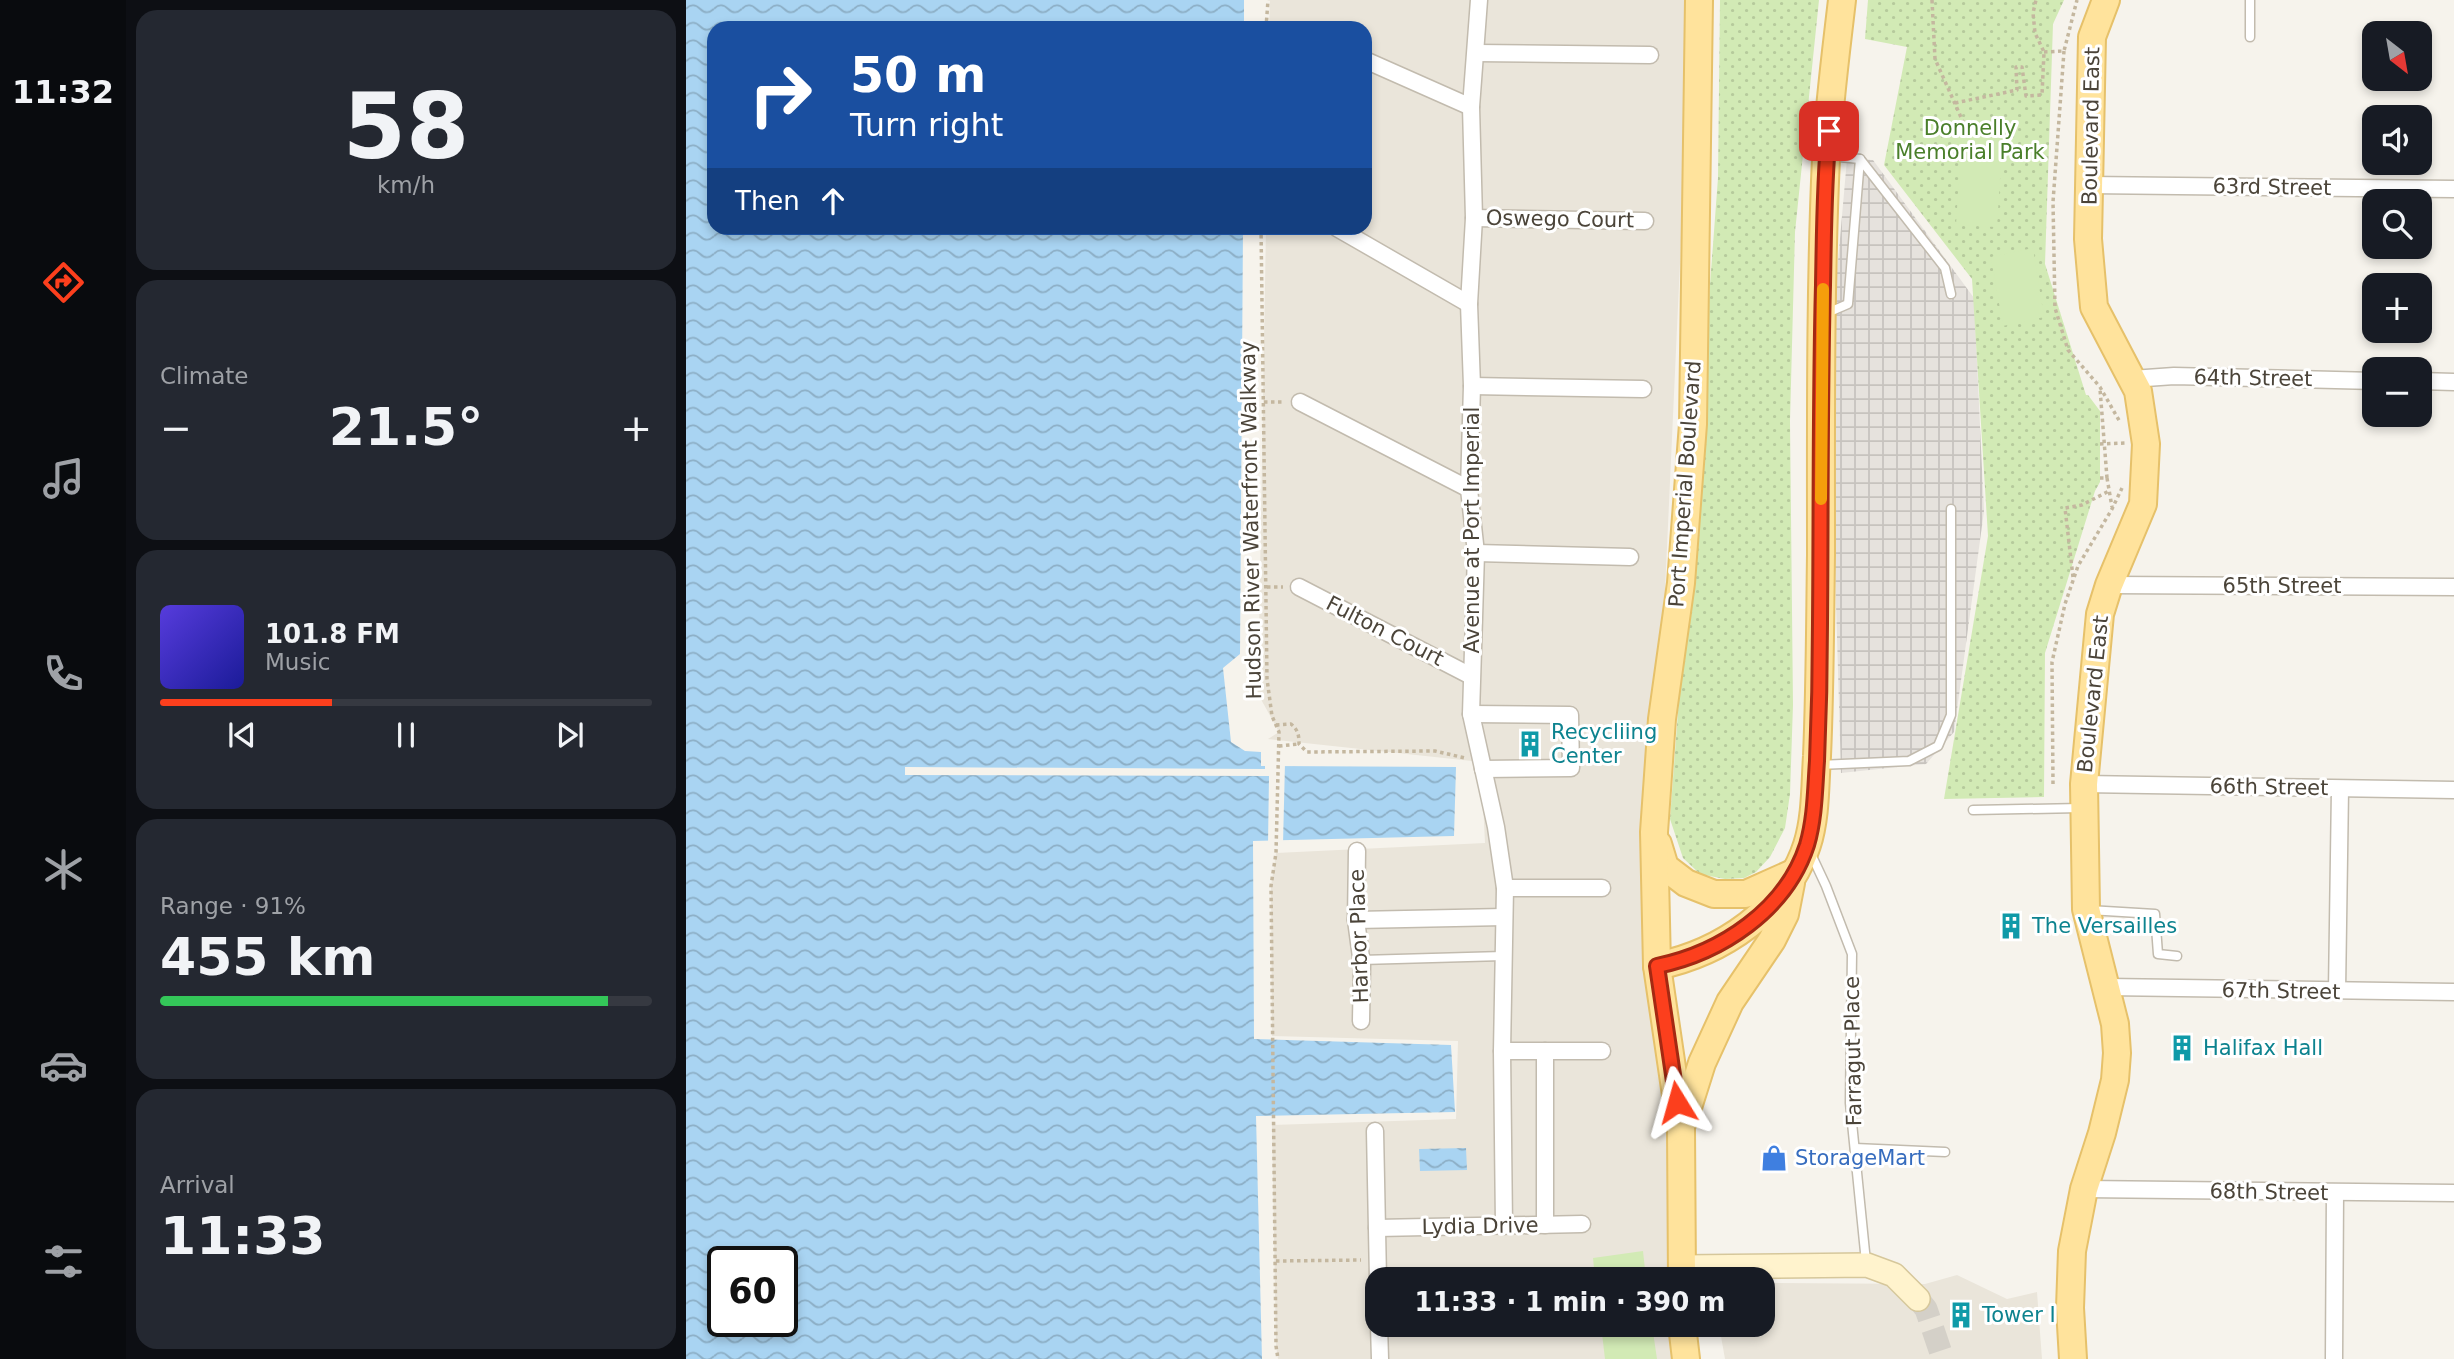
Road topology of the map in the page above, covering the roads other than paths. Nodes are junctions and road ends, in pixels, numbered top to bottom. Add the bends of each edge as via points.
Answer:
1 (1479, 0) edge
2 (1699, 0) edge
3 (1842, 0) edge
4 (2106, 0) edge
5 (2249, 0) edge
6 (2250, 37) dead end
7 (1476, 53) junction
8 (1650, 55) dead end
9 (1372, 63) edge
10 (1471, 107) junction
11 (1826, 156) junction
12 (1860, 159) junction
13 (2089, 185) junction
14 (2454, 189) edge
15 (1474, 218) junction
16 (1645, 221) dead end
17 (1349, 235) edge
18 (1951, 294) dead end
19 (1469, 304) junction
20 (1822, 315) junction
21 (2132, 379) junction
22 (2362, 381) edge
23 (2432, 382) edge
24 (2454, 382) edge
25 (1472, 386) junction
26 (1643, 389) dead end
27 (1300, 402) dead end
28 (1469, 489) junction
29 (1951, 509) dead end
30 (1476, 553) junction
31 (1630, 557) dead end
32 (2109, 585) junction
33 (1299, 587) dead end
34 (2454, 587) edge
35 (1471, 676) junction
36 (1471, 714) junction
37 (1481, 763) junction
38 (1816, 765) junction
39 (2340, 789) junction
40 (2454, 790) edge
41 (2084, 796) junction
42 (1973, 810) dead end
43 (1654, 832) junction
44 (1807, 845) junction
45 (1357, 851) dead end
46 (1793, 873) junction
47 (1505, 888) junction
48 (1602, 888) dead end
49 (2087, 909) junction
50 (1504, 917) junction
51 (1356, 920) junction
52 (1503, 956) junction
53 (2176, 956) dead end
54 (1361, 960) junction
55 (1657, 966) junction
56 (2107, 988) junction
57 (2337, 991) junction
58 (2454, 992) edge
59 (1362, 1021) dead end
60 (1502, 1051) junction
61 (1545, 1051) junction
62 (1602, 1051) dead end
63 (1681, 1129) junction
64 (1375, 1131) dead end
65 (1855, 1149) junction
66 (1945, 1152) dead end
67 (2084, 1189) junction
68 (2335, 1193) junction
69 (2454, 1193) edge
70 (1582, 1224) dead end
71 (1545, 1225) junction
72 (1504, 1226) junction
73 (1377, 1228) junction
74 (1867, 1265) junction
75 (1378, 1267) edge
76 (1682, 1267) edge
77 (1775, 1269) edge
78 (1918, 1299) tunnel mouth
79 (1379, 1337) edge
80 (1683, 1337) edge
81 (1380, 1359) edge
82 (1686, 1359) edge
83 (2073, 1359) edge
84 (2334, 1359) edge

1 - 7 street, Avenue at Port Imperial
2 - 43 main road, Port Imperial Boulevard via 1693,424
3 - 11 main road
4 - 13 main road, Boulevard East via 2092,37
5 - 6 lane
7 - 8 street
7 - 10 street, Avenue at Port Imperial
9 - 10 street
10 - 15 street, Avenue at Port Imperial
11 - 12 lane
11 - 20 main road
12 - 18 lane via 1945,268
12 - 20 lane via 1848,304
13 - 14 street, 63rd Street
13 - 21 main road, Boulevard East via 2094,307
15 - 16 street, Oswego Court
15 - 19 street, Avenue at Port Imperial
17 - 19 street
19 - 25 street, Avenue at Port Imperial
20 - 38 main road
21 - 22 street, 64th Street
21 - 32 main road, Boulevard East via 2146,444 2143,504
23 - 24 street
25 - 26 street
25 - 28 street, Avenue at Port Imperial
27 - 28 street
28 - 30 street, Avenue at Port Imperial
29 - 38 lane via 1951,715 1938,746 1909,761
30 - 31 street
30 - 35 street, Avenue at Port Imperial
32 - 34 street, 65th Street
32 - 41 main road, Boulevard East via 2100,614
33 - 35 street, Fulton Court
35 - 36 street, Avenue at Port Imperial
36 - 37 street, Avenue at Port Imperial
36 - 37 street via 1570,715 1571,768
37 - 47 street, Avenue at Port Imperial
38 - 44 main road
39 - 40 street, 66th Street
39 - 41 street, 66th Street
39 - 57 street
41 - 42 lane
41 - 49 main road, Boulevard East
43 - 46 main road via 1665,867 1686,883 1714,894 1746,894
43 - 55 main road, Port Imperial Boulevard
44 - 46 main road
44 - 65 lane, Farragut Place via 1852,954 1850,1102
45 - 51 street, Harbor Place
46 - 55 main road via 1763,913 1742,929 1716,945
46 - 63 main road via 1785,914 1730,1002 1702,1063
47 - 48 street
47 - 50 street, Avenue at Port Imperial
49 - 53 lane via 2155,914 2158,954
49 - 56 main road, Boulevard East
50 - 51 street
50 - 52 street, Avenue at Port Imperial
51 - 54 street, Harbor Place
52 - 54 lane
52 - 60 street, Avenue at Port Imperial
54 - 59 street, Harbor Place
55 - 63 main road, Port Imperial Boulevard
56 - 57 street, 67th Street
56 - 67 main road, Boulevard East via 2115,1024 2115,1080
57 - 58 street, 67th Street
60 - 61 street
60 - 72 street, Avenue at Port Imperial
61 - 62 street
61 - 71 street
63 - 76 main road
64 - 73 street
65 - 66 lane
65 - 74 lane, Farragut Place
67 - 68 street, 68th Street
67 - 83 main road, Boulevard East via 2072,1251
68 - 69 street, 68th Street
68 - 84 street
70 - 71 street, Lydia Drive
71 - 72 street, Lydia Drive
72 - 73 street, Lydia Drive
73 - 75 street
74 - 77 street
74 - 78 street via 1894,1275
79 - 81 street
80 - 82 main road

